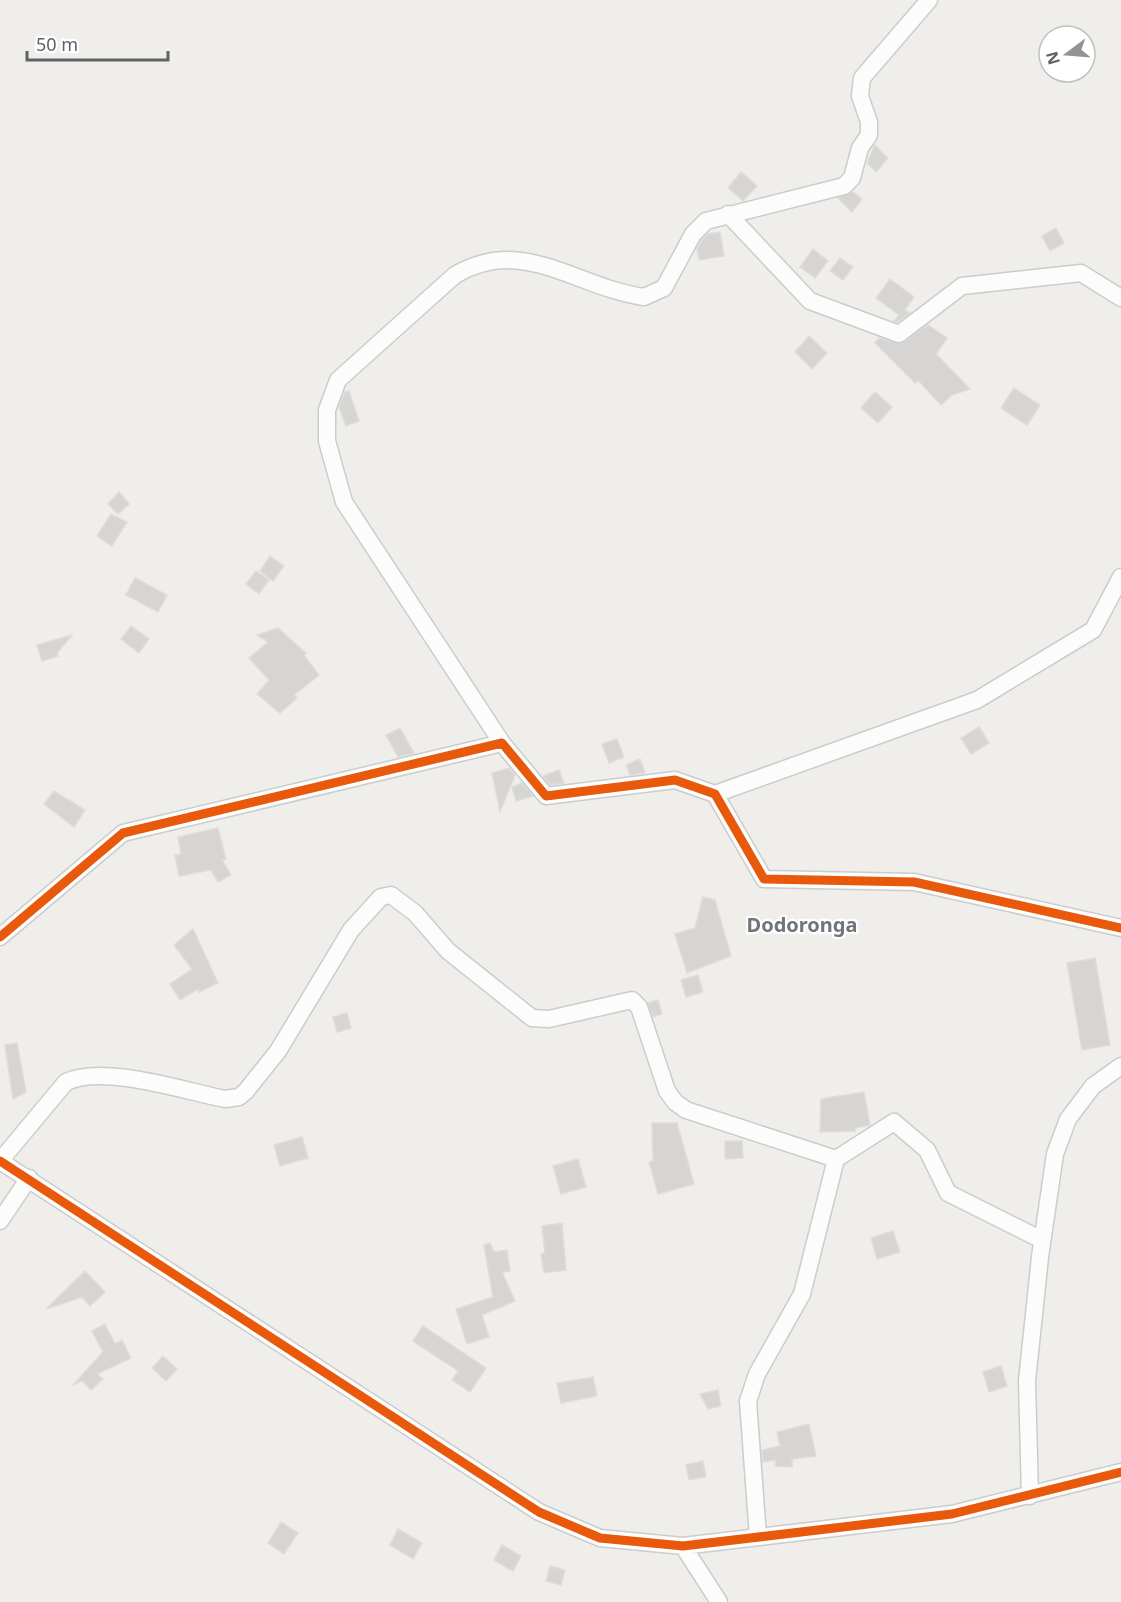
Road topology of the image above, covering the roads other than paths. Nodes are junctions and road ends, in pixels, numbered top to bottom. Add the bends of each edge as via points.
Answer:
1 (928, 0) edge
2 (728, 214) junction
3 (1121, 298) edge
4 (1121, 577) edge
5 (502, 743) junction
6 (715, 794) junction
7 (1121, 928) edge
8 (0, 937) edge
9 (1121, 1066) edge
10 (836, 1159) junction
11 (0, 1161) edge
12 (29, 1178) junction
13 (0, 1221) edge
14 (1042, 1240) junction
15 (1121, 1472) edge
16 (1030, 1496) junction
17 (758, 1537) junction
18 (683, 1546) junction
19 (719, 1602) edge

1 - 2 street via 862,78 859,87 869,135 860,148 852,178 832,190
2 - 3 street via 810,301 900,334 962,286 1081,273
2 - 5 street via 706,222 693,234 664,288 644,297 517,258 472,265 455,275 338,380 327,410 327,441 344,502
4 - 6 street via 1093,630 977,700
5 - 6 street via 546,796 675,780
5 - 8 street via 123,833
6 - 7 street via 764,879 914,882
9 - 14 street via 1093,1086 1068,1119 1055,1154
10 - 11 street via 687,1110 675,1102 667,1091 639,1007 632,1000 549,1019 532,1018 448,951 415,913 387,895 375,902 351,930 278,1051 239,1097 225,1099 107,1075 80,1076 66,1082
10 - 14 street via 894,1122 927,1150 948,1193
10 - 17 street via 802,1294 757,1374 748,1401
11 - 12 street
12 - 13 street
12 - 18 street via 539,1512 600,1538
14 - 16 street via 1027,1381
15 - 16 street
16 - 17 street via 952,1514
17 - 18 street
18 - 19 street

